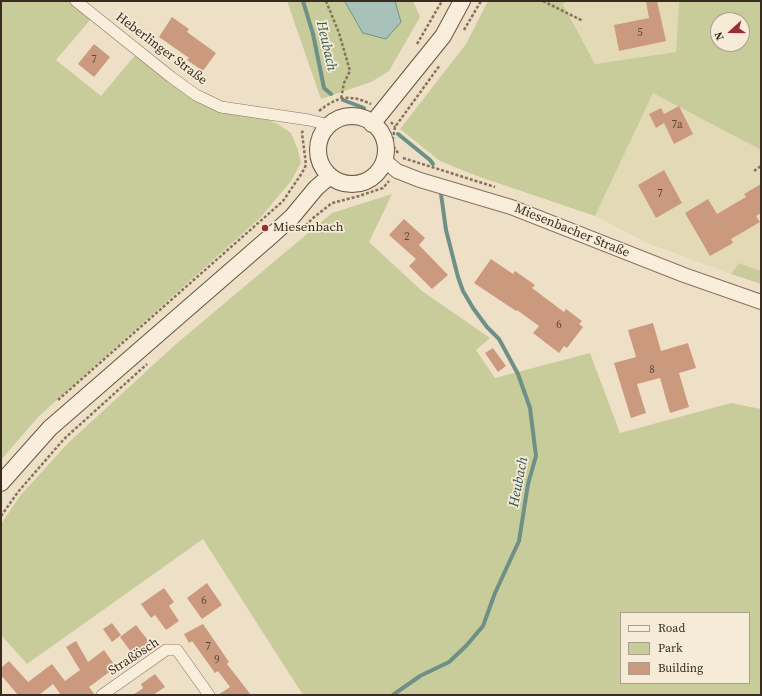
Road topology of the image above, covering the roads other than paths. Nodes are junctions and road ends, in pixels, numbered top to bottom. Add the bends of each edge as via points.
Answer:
1 (76, 1) edge
2 (462, 1) edge
3 (372, 124) junction
4 (329, 125) junction
5 (384, 160) junction
6 (330, 176) junction
7 (761, 302) edge
8 (1, 483) edge
9 (102, 695) edge
10 (209, 695) edge

1 - 4 street, Heberlinger Straße via 196,95 221,107
2 - 3 main road via 443,36
3 - 4 main road via 359,117 342,118
3 - 5 main road via 384,140
4 - 6 main road via 319,142 319,159
5 - 6 main road via 376,174 361,183 343,183
5 - 7 street, Miesenbacher Straße via 397,171 420,180 511,207 684,275
6 - 8 main road via 316,188 292,217 50,428
9 - 10 street, Straßösch via 166,650 177,650

